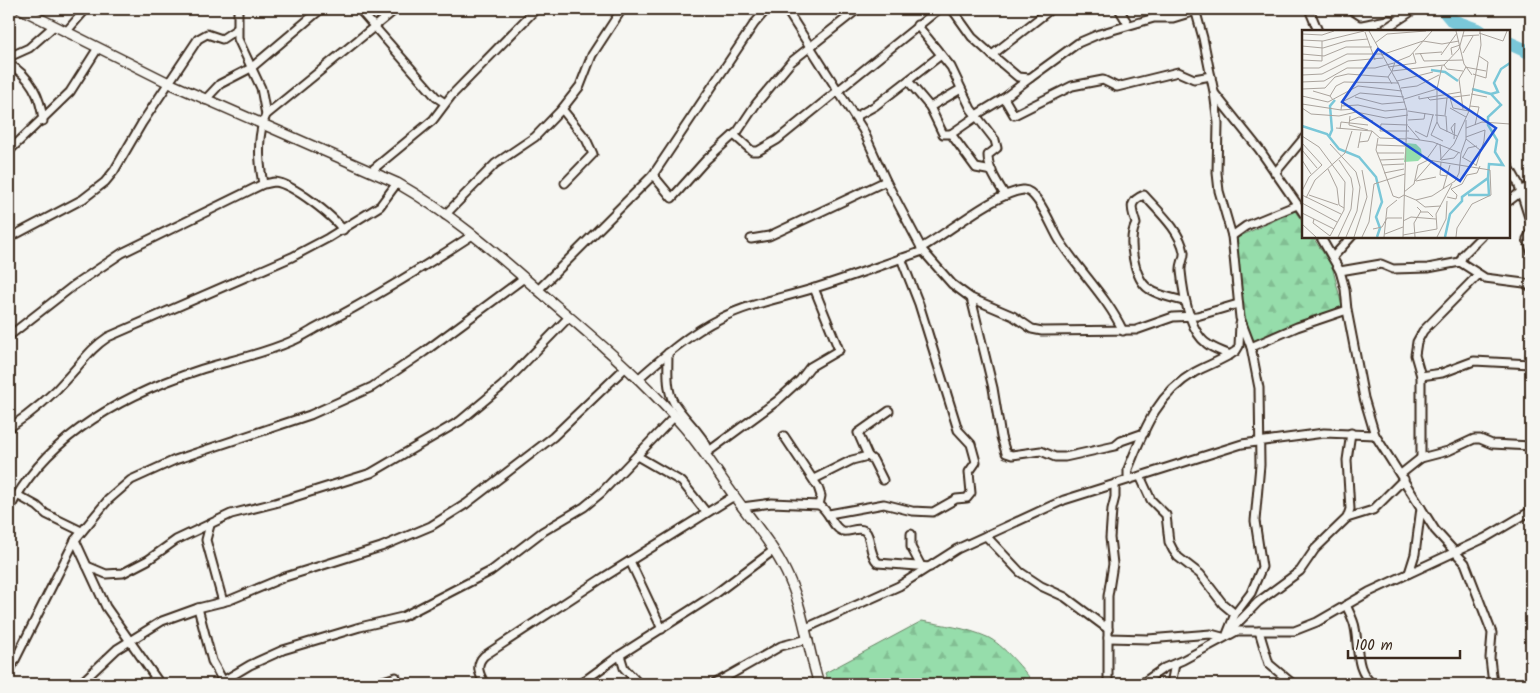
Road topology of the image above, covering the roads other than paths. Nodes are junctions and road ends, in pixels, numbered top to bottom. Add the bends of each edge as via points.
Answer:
1 (21, 9) edge
2 (86, 9) edge
3 (238, 9) edge
4 (321, 9) edge
5 (359, 9) edge
6 (396, 9) edge
7 (536, 9) edge
8 (622, 9) edge
9 (767, 9) edge
10 (786, 9) edge
11 (858, 9) edge
12 (939, 9) edge
13 (952, 9) edge
14 (1051, 9) edge
15 (1119, 9) edge
16 (1309, 9) edge
17 (1350, 9) edge
18 (1415, 9) edge
19 (1195, 10) edge
20 (1404, 16) junction
21 (1128, 24) junction
22 (917, 25) junction
23 (54, 26) junction
24 (376, 27) junction
25 (237, 29) junction
26 (1318, 30) edge
27 (1383, 30) edge
28 (66, 32) junction
29 (98, 48) junction
30 (811, 48) junction
31 (941, 55) junction
32 (992, 55) junction
33 (9, 57) edge
34 (9, 64) edge
35 (251, 68) junction
36 (1211, 76) junction
37 (1030, 78) junction
38 (909, 82) junction
39 (169, 84) junction
40 (838, 90) junction
41 (961, 90) junction
42 (1214, 92) junction
43 (1004, 98) junction
44 (205, 100) junction
45 (445, 104) junction
46 (930, 107) junction
47 (562, 108) junction
48 (266, 115) junction
49 (977, 116) junction
50 (855, 117) junction
51 (43, 121) junction
52 (261, 125) junction
53 (734, 134) junction
54 (951, 134) junction
55 (1302, 140) edge
56 (9, 152) edge
57 (1510, 169) edge
58 (371, 170) junction
59 (992, 171) junction
60 (1276, 173) junction
61 (652, 175) junction
62 (886, 181) junction
63 (397, 183) junction
64 (565, 183) dead end
65 (263, 184) junction
66 (1531, 184) edge
67 (1521, 193) junction
68 (1006, 195) junction
69 (1510, 200) edge
70 (1297, 205) junction
71 (1302, 211) edge
72 (445, 215) junction
73 (1531, 224) edge
74 (344, 230) junction
75 (1531, 232) edge
76 (471, 236) junction
77 (1232, 236) junction
78 (9, 238) edge
79 (1321, 238) edge
80 (1351, 238) edge
81 (1480, 238) edge
82 (751, 239) dead end
83 (922, 250) junction
84 (1531, 251) edge
85 (1333, 257) junction
86 (901, 258) junction
87 (1460, 262) junction
88 (1340, 271) junction
89 (1477, 276) junction
90 (524, 278) junction
91 (1531, 287) edge
92 (814, 288) junction
93 (538, 290) junction
94 (971, 298) junction
95 (1186, 302) junction
96 (1238, 304) junction
97 (1347, 310) junction
98 (569, 316) junction
99 (1190, 316) junction
100 (1240, 318) junction
101 (1123, 331) junction
102 (9, 336) edge
103 (1251, 347) junction
104 (668, 353) junction
105 (1230, 355) junction
106 (1531, 364) edge
107 (626, 367) junction
108 (1421, 376) junction
109 (638, 379) junction
110 (889, 411) dead end
111 (674, 416) junction
112 (9, 428) edge
113 (1144, 432) junction
114 (1351, 433) junction
115 (1375, 435) junction
116 (784, 436) dead end
117 (1259, 441) junction
118 (1531, 446) edge
119 (707, 452) junction
120 (637, 456) junction
121 (868, 456) junction
122 (1421, 458) junction
123 (1140, 476) junction
124 (1402, 477) junction
125 (814, 479) junction
126 (1128, 479) junction
127 (883, 480) dead end
128 (1115, 484) junction
129 (734, 496) junction
130 (13, 498) edge
131 (819, 505) junction
132 (742, 507) junction
133 (1421, 508) junction
134 (9, 510) edge
135 (1531, 511) edge
136 (706, 512) junction
137 (829, 514) junction
138 (1347, 518) junction
139 (210, 525) junction
140 (81, 531) junction
141 (911, 534) dead end
142 (986, 536) junction
143 (75, 540) junction
144 (774, 550) junction
145 (1454, 551) junction
146 (630, 561) junction
147 (87, 566) junction
148 (921, 566) junction
149 (930, 567) junction
150 (1409, 573) junction
151 (223, 602) junction
152 (1346, 605) junction
153 (198, 608) junction
154 (1235, 614) junction
155 (662, 628) junction
156 (806, 628) junction
157 (1108, 629) junction
158 (1259, 631) junction
159 (1224, 636) junction
160 (1108, 638) junction
161 (808, 639) junction
162 (128, 641) junction
163 (620, 655) junction
164 (1175, 664) junction
165 (9, 672) edge
166 (396, 677) dead end
167 (155, 678) junction
168 (221, 682) edge
169 (80, 684) edge
170 (148, 684) edge
171 (160, 684) edge
172 (373, 684) edge
173 (485, 684) edge
174 (580, 684) edge
175 (639, 684) edge
176 (714, 684) edge
177 (819, 684) edge
178 (1108, 684) edge
179 (1141, 684) edge
180 (1171, 684) edge
181 (1293, 684) edge
182 (1373, 684) edge
183 (1493, 684) edge

1 - 23 street
2 - 28 street
3 - 25 street
4 - 35 street
5 - 24 street
6 - 24 street
7 - 45 street
8 - 47 street via 592,55 580,86
9 - 61 street
10 - 30 street
11 - 30 street
12 - 22 street
13 - 32 street via 972,37
14 - 32 street
15 - 21 street
16 - 26 street
17 - 20 street via 1361,16 1397,11
18 - 20 street
19 - 21 street via 1173,18 1154,18
19 - 36 street
20 - 27 street
21 - 37 street via 1078,43
22 - 31 street
22 - 40 street
23 - 28 street
23 - 33 street via 29,48
24 - 45 street
24 - 48 street
25 - 35 street
25 - 39 street via 222,39 210,34 201,36
28 - 29 street
29 - 39 street
29 - 51 street via 70,92
30 - 40 street
30 - 53 street via 791,62
31 - 38 street
31 - 41 street via 956,76
32 - 37 street via 1018,77
34 - 51 street via 35,90
35 - 44 street via 220,84
35 - 48 street via 261,88
36 - 42 street
36 - 43 street via 1194,79 1178,72 1117,87 1103,80 1072,86 1014,115
37 - 43 street
38 - 46 street
38 - 50 street
39 - 44 street
39 - 78 street via 105,182 82,199
40 - 50 street
40 - 53 street via 777,140 758,151 752,151
41 - 46 street
41 - 49 street
42 - 60 street
42 - 77 street via 1218,123 1218,182
43 - 49 street
44 - 52 street
45 - 58 street via 434,120
46 - 54 street via 943,134
47 - 64 street via 591,146 593,154
47 - 72 street via 535,137 495,164
48 - 52 street
49 - 54 street
49 - 59 street via 997,145 988,155
50 - 62 street
51 - 56 street
52 - 58 street
52 - 65 street
53 - 61 street via 672,198
54 - 59 street via 971,164 983,171
55 - 60 street
57 - 67 street
58 - 63 street
59 - 68 street
60 - 70 street
61 - 93 street
62 - 82 street via 769,236
62 - 83 street
63 - 72 street
63 - 74 street via 380,206
65 - 74 street via 274,182 286,186 327,212
65 - 102 street via 122,253
66 - 67 street
67 - 69 street
67 - 73 street
68 - 83 street
68 - 101 street via 1026,190 1035,194 1060,241 1097,287
70 - 71 street
70 - 77 street via 1246,226
72 - 76 street
74 - 112 street via 292,257 108,337 87,352 72,374 45,402
75 - 84 street via 1527,239
76 - 90 street
76 - 130 street via 402,282 294,340 261,354 199,370 118,404 50,452
77 - 96 street
79 - 85 street
80 - 85 street
81 - 87 street
83 - 86 street
83 - 94 street via 952,284
85 - 88 street
86 - 92 street
86 - 137 street via 920,304 958,430 975,452 976,462 969,472 971,493 967,498 956,499 933,512 884,504
87 - 88 street via 1428,268 1393,269 1381,264
87 - 89 street
88 - 97 street
89 - 91 street via 1524,283
89 - 108 street via 1417,342 1415,355
90 - 93 street
90 - 140 street via 372,387 310,415 175,460 131,480
92 - 104 street via 739,310 701,330
92 - 119 street via 839,350 810,367 777,401
93 - 98 street
94 - 101 street via 1013,316 1032,329
94 - 113 street via 1006,453 1041,451 1065,458 1115,446 1121,440
95 - 95 street via 1180,269 1184,252 1180,243 1167,221 1144,196 1139,197 1130,210 1136,224 1132,231 1132,252 1141,278 1149,289
95 - 99 street
96 - 99 street
96 - 100 street
97 - 103 street
97 - 115 street via 1364,398
98 - 107 street
98 - 139 street via 502,386 439,435 371,472 275,503 238,510
99 - 101 street
99 - 105 street via 1204,342
100 - 103 street
100 - 105 street via 1239,346
103 - 117 street via 1259,388
104 - 109 street
104 - 119 street via 668,375 674,402 703,437
105 - 113 street via 1193,374 1171,390 1155,408
106 - 108 street via 1474,362
107 - 109 street
107 - 151 street via 553,437 466,504 431,526 381,547 285,577
108 - 122 street
109 - 111 street
110 - 121 street via 858,433
111 - 119 street
111 - 120 street
113 - 126 street via 1128,469
114 - 115 street
114 - 117 street
114 - 138 street via 1346,460 1350,509
115 - 124 street
116 - 125 street
117 - 123 street
117 - 154 street via 1255,521 1262,567 1251,593
118 - 122 street via 1492,444 1474,439
119 - 129 street
120 - 136 street via 682,482
120 - 168 street via 584,507 542,532 491,571 458,589 402,617 283,650
121 - 125 street via 856,458
121 - 127 street
122 - 124 street
123 - 126 street
123 - 154 street via 1151,500 1166,515 1173,550 1200,574
124 - 133 street
124 - 138 street via 1373,510
125 - 131 street via 821,496
126 - 128 street
128 - 142 street via 1045,508
128 - 157 street
129 - 132 street
129 - 136 street
130 - 134 street
130 - 140 street via 37,506 46,514
131 - 132 street via 772,503
131 - 137 street
132 - 144 street
133 - 145 street
133 - 150 street via 1418,540
135 - 145 street via 1485,538
136 - 146 street
137 - 148 street via 837,528 843,531 865,531 870,552 878,563
138 - 159 street via 1315,549 1300,571 1258,602
139 - 147 street via 176,540 124,573 106,574
139 - 151 street via 206,540
140 - 143 street
141 - 148 street via 911,547
142 - 149 street
142 - 157 street via 1020,572 1064,597
143 - 147 street
143 - 165 street
144 - 155 street via 714,595
144 - 156 street via 792,585
145 - 150 street
145 - 183 street via 1465,563 1492,633
146 - 155 street
146 - 173 street via 484,656 478,669
147 - 162 street via 106,607
148 - 149 street
149 - 156 street via 899,586
150 - 152 street
151 - 153 street
152 - 158 street via 1318,622 1294,630
152 - 182 street via 1356,629 1355,641 1363,676
153 - 162 street via 162,621
153 - 168 street
154 - 159 street
155 - 163 street
156 - 161 street
157 - 160 street
158 - 159 street via 1237,631
158 - 181 street via 1269,664
159 - 160 street via 1211,634 1148,640
159 - 164 street
160 - 178 street
161 - 176 street via 782,646
161 - 177 street
162 - 167 street
162 - 169 street via 103,660
163 - 174 street
163 - 175 street via 624,668
164 - 179 street
164 - 180 street
166 - 172 street
167 - 170 street
167 - 171 street

